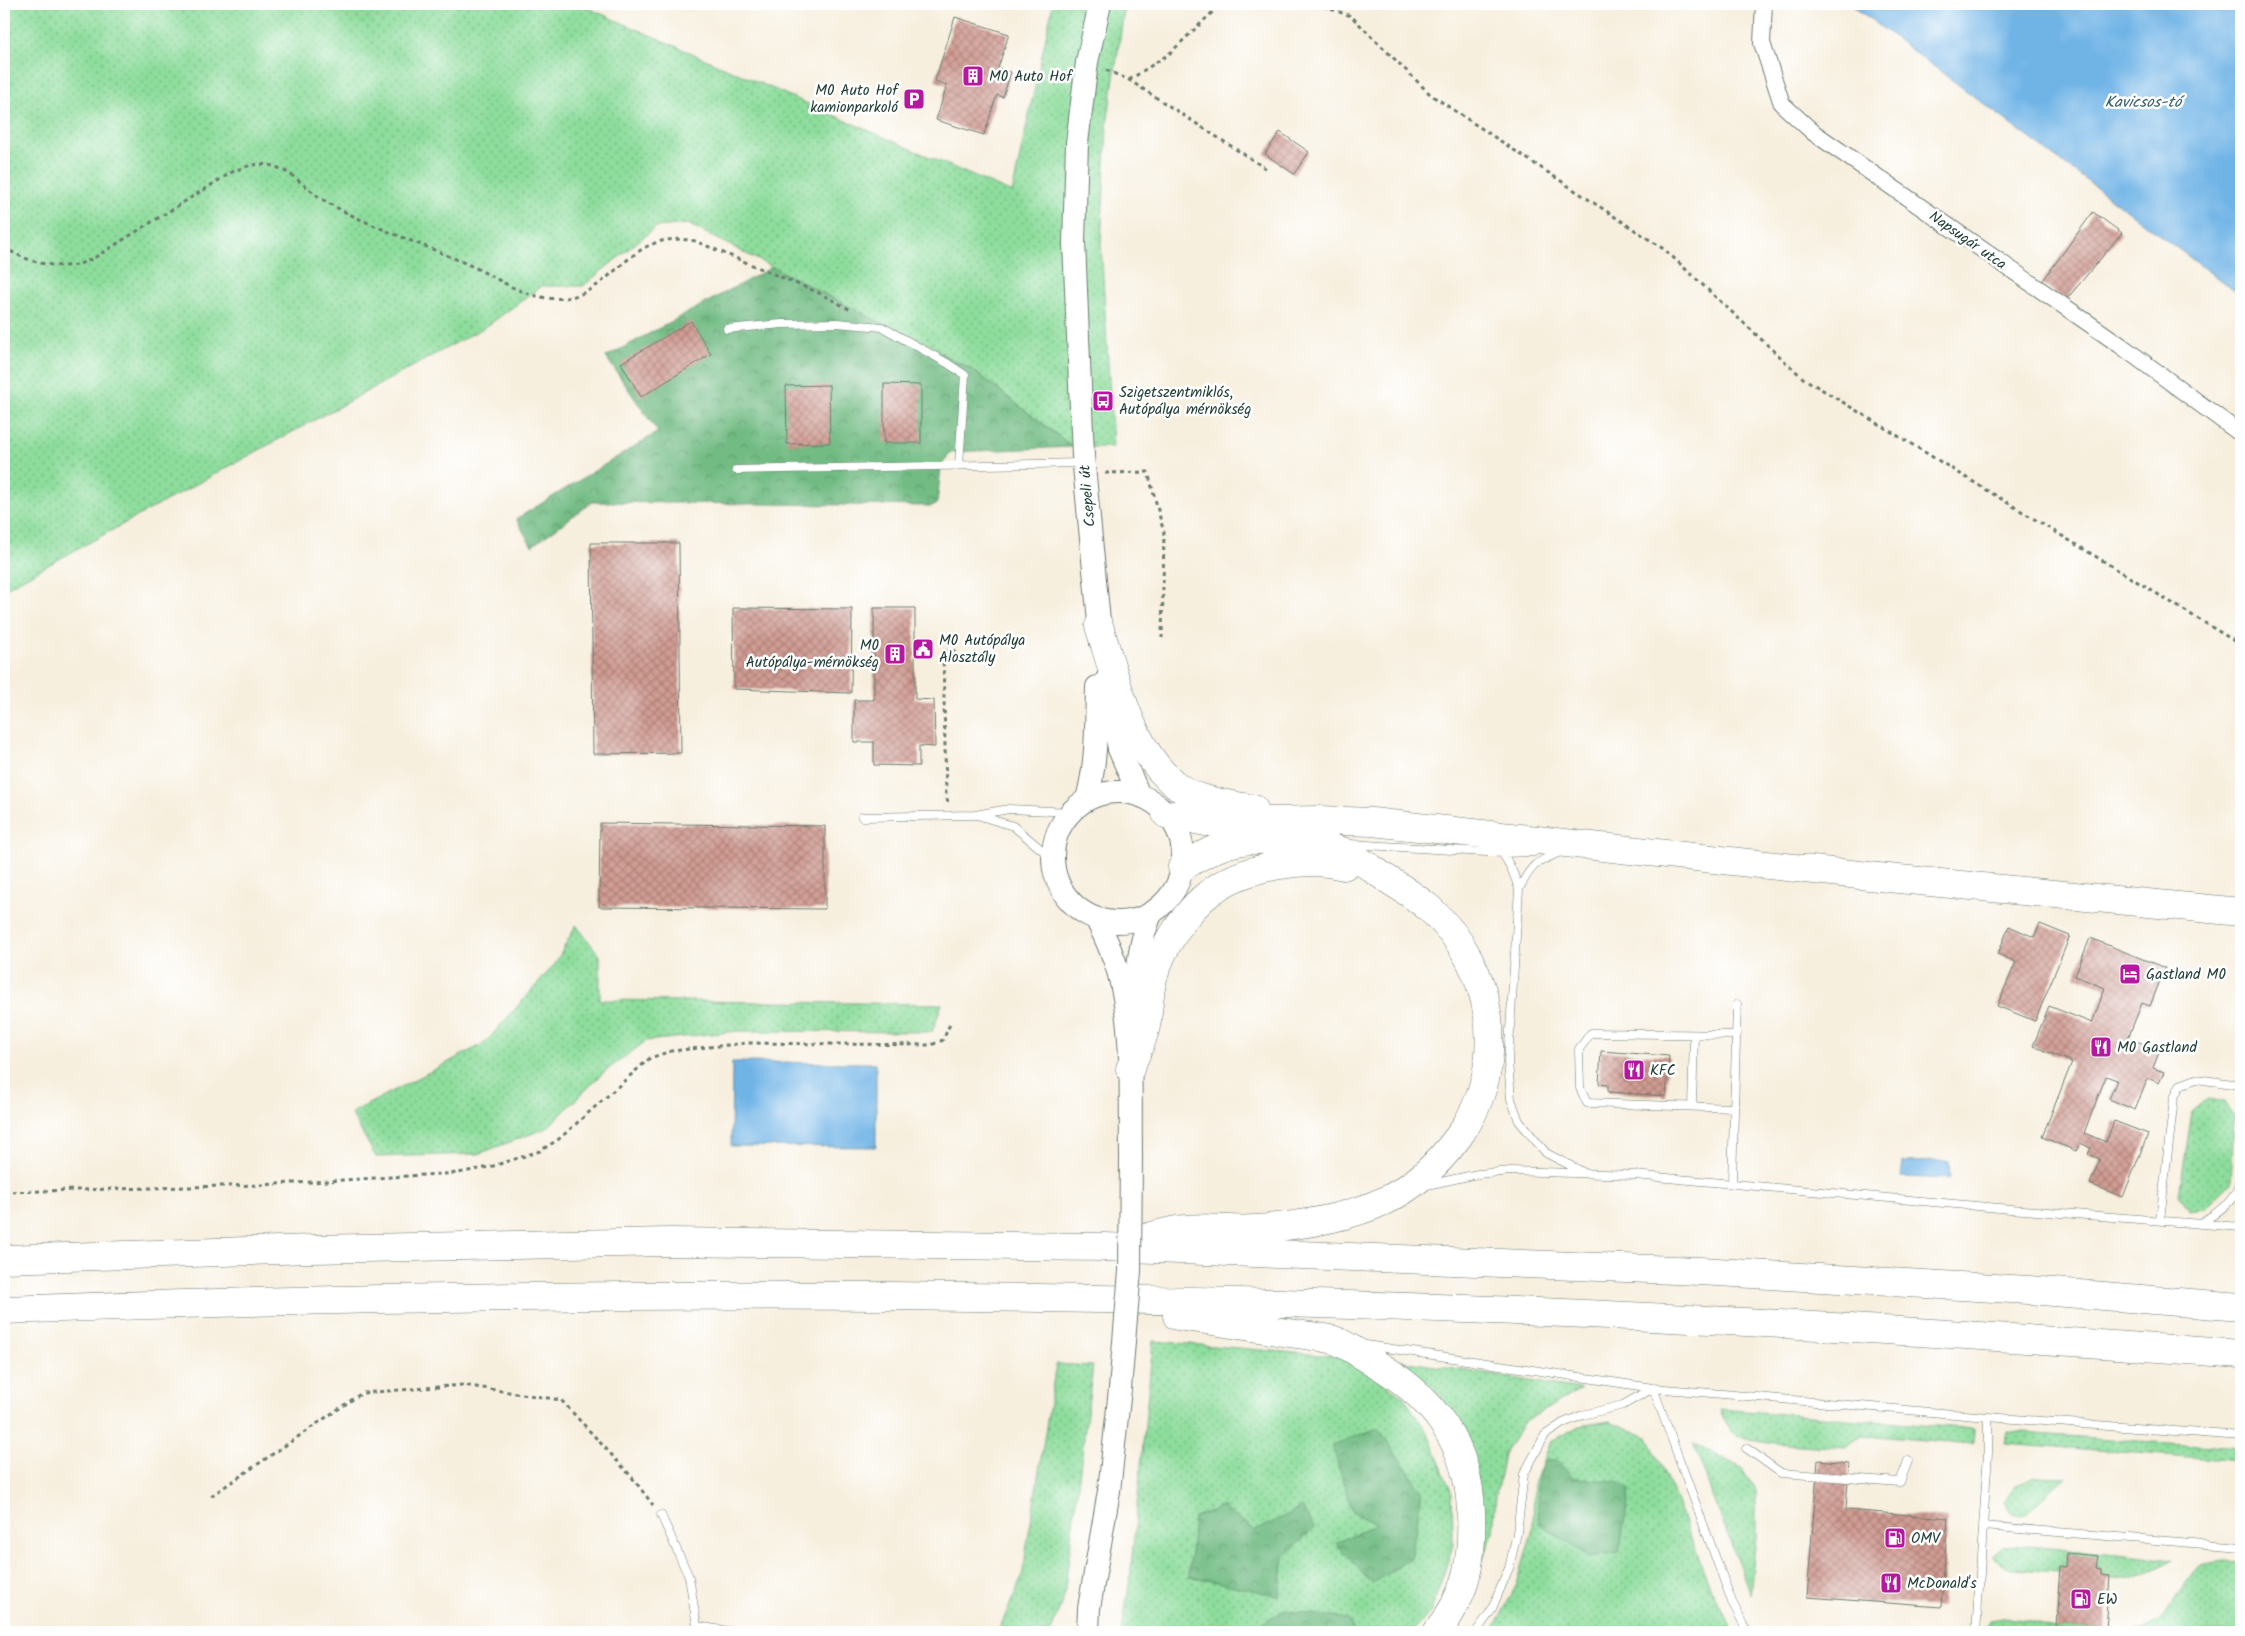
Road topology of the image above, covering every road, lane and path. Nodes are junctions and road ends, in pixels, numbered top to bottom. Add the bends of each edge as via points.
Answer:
1 (1100, 4) edge
2 (1221, 4) edge
3 (1316, 4) edge
4 (1764, 4) edge
5 (1087, 62) junction
6 (1129, 80) junction
7 (1268, 170) dead end
8 (4, 248) edge
9 (882, 327) junction
10 (727, 329) dead end
11 (2241, 434) edge
12 (959, 465) junction
13 (1084, 468) junction
14 (736, 470) dead end
15 (1099, 626) junction
16 (1162, 638) dead end
17 (2241, 645) edge
18 (957, 651) dead end
19 (1139, 795) junction
20 (1079, 806) junction
21 (1166, 814) junction
22 (975, 815) junction
23 (956, 816) junction
24 (862, 817) dead end
25 (1315, 832) junction
26 (1467, 832) junction
27 (1560, 852) junction
28 (1503, 853) junction
29 (1666, 855) junction
30 (1052, 858) junction
31 (1182, 867) junction
32 (1381, 875) junction
33 (1519, 889) junction
34 (1152, 912) junction
35 (2241, 912) edge
36 (1096, 918) junction
37 (1736, 1004) dead end
38 (950, 1024) dead end
39 (1736, 1035) junction
40 (1694, 1036) junction
41 (1130, 1069) junction
42 (2241, 1085) edge
43 (1692, 1106) junction
44 (1734, 1108) junction
45 (1585, 1173) junction
46 (2241, 1177) edge
47 (1732, 1183) junction
48 (1406, 1189) junction
49 (4, 1192) edge
50 (2160, 1220) junction
51 (2202, 1223) junction
52 (2241, 1227) edge
53 (1105, 1248) junction
54 (4, 1259) edge
55 (1046, 1298) junction
56 (2241, 1307) edge
57 (4, 1310) edge
58 (1335, 1340) junction
59 (2241, 1354) edge
60 (1653, 1388) junction
61 (1988, 1417) junction
62 (2241, 1436) edge
63 (1746, 1448) dead end
64 (1908, 1461) dead end
65 (211, 1496) dead end
66 (662, 1516) joint
67 (1983, 1526) junction
68 (2241, 1547) edge
69 (1089, 1608) junction
70 (697, 1629) edge
71 (734, 1632) edge
72 (1081, 1632) edge
73 (1088, 1632) edge
74 (1437, 1632) edge
75 (1476, 1632) edge
76 (1748, 1632) edge
77 (1976, 1632) edge

1 - 5 street, Csepeli út
2 - 6 path via 1169,54
3 - 17 path via 1351,16 1431,94 1665,250 1803,378
4 - 11 street, Napsugár utca via 1762,43 1782,104 1814,133 2120,345
5 - 6 path
5 - 13 street, Csepeli út via 1077,143 1074,242
6 - 7 path
8 - 9 path via 36,262 76,265 94,258 232,172 248,165 263,164 292,176 331,205 528,293 555,300 575,297 590,291 632,255 652,243 682,239 695,241 819,293
9 - 10 lane via 837,323
9 - 12 lane via 965,375
12 - 13 lane
12 - 14 lane
13 - 15 street, Csepeli út
13 - 16 path via 1148,472 1164,533
15 - 19 street, Csepeli út via 1119,749
15 - 20 street, Csepeli út via 1095,750 1091,783
15 - 25 highway via 1141,744 1154,765 1179,787 1210,801
18 - 23 path via 943,651 946,796
19 - 20 street via 1104,793
19 - 21 street
20 - 22 lane via 1009,809
20 - 30 street via 1058,833
21 - 25 highway via 1206,822
21 - 31 street via 1177,830 1182,848
22 - 23 lane
22 - 30 lane via 1013,826
23 - 24 lane
25 - 26 highway via 1372,822
25 - 28 lane via 1366,844
25 - 31 highway via 1217,847
25 - 32 highway
26 - 28 lane via 1492,842
26 - 29 highway
27 - 28 lane
27 - 29 lane
27 - 33 lane via 1536,862
28 - 33 lane via 1513,869
29 - 35 highway
30 - 36 street via 1056,877 1065,895 1079,909
31 - 34 street via 1166,900
32 - 41 highway via 1331,863 1289,864 1245,874 1212,890 1182,920 1166,946 1153,978 1146,1028
32 - 48 highway via 1431,910 1457,940 1481,982 1490,1030 1490,1059 1483,1089 1468,1123 1427,1174
33 - 45 lane via 1508,1061 1511,1099 1519,1121 1546,1153
34 - 36 street via 1134,919
34 - 41 street via 1138,959
36 - 41 street via 1111,950 1125,1000
37 - 39 lane
38 - 49 path via 943,1040 931,1045 746,1043 671,1051 650,1058 559,1139 540,1151 458,1173 261,1185
39 - 40 lane
39 - 44 lane
40 - 43 lane
40 - 43 lane via 1590,1032 1579,1049 1580,1088 1587,1103
41 - 69 street, bridge via 1130,1271 1108,1491
42 - 50 lane via 2196,1079 2180,1085 2174,1098
43 - 44 lane
44 - 47 lane
45 - 47 lane
45 - 48 lane via 1511,1171 1478,1174
46 - 51 lane via 2239,1191
47 - 50 lane
48 - 53 highway via 1384,1202 1356,1212 1309,1223 1254,1229 1184,1229
50 - 51 lane
51 - 52 lane
53 - 54 highway via 670,1242
53 - 56 highway via 1710,1272 2029,1290
55 - 57 highway via 598,1296
55 - 58 highway
55 - 59 highway via 1468,1309
58 - 60 lane
58 - 74 highway via 1392,1372 1423,1398 1447,1426 1462,1456 1471,1491 1469,1567 1462,1591
60 - 61 lane
60 - 75 lane via 1623,1405 1563,1423 1545,1435 1524,1474 1509,1568 1491,1611
60 - 76 lane via 1732,1602
61 - 62 lane
61 - 67 lane
63 - 64 lane via 1782,1473 1900,1482
65 - 66 path via 362,1392 464,1385 561,1400 631,1476
66 - 70 lane via 689,1577
67 - 68 lane
67 - 77 lane
69 - 72 street
69 - 73 street
70 - 71 lane

